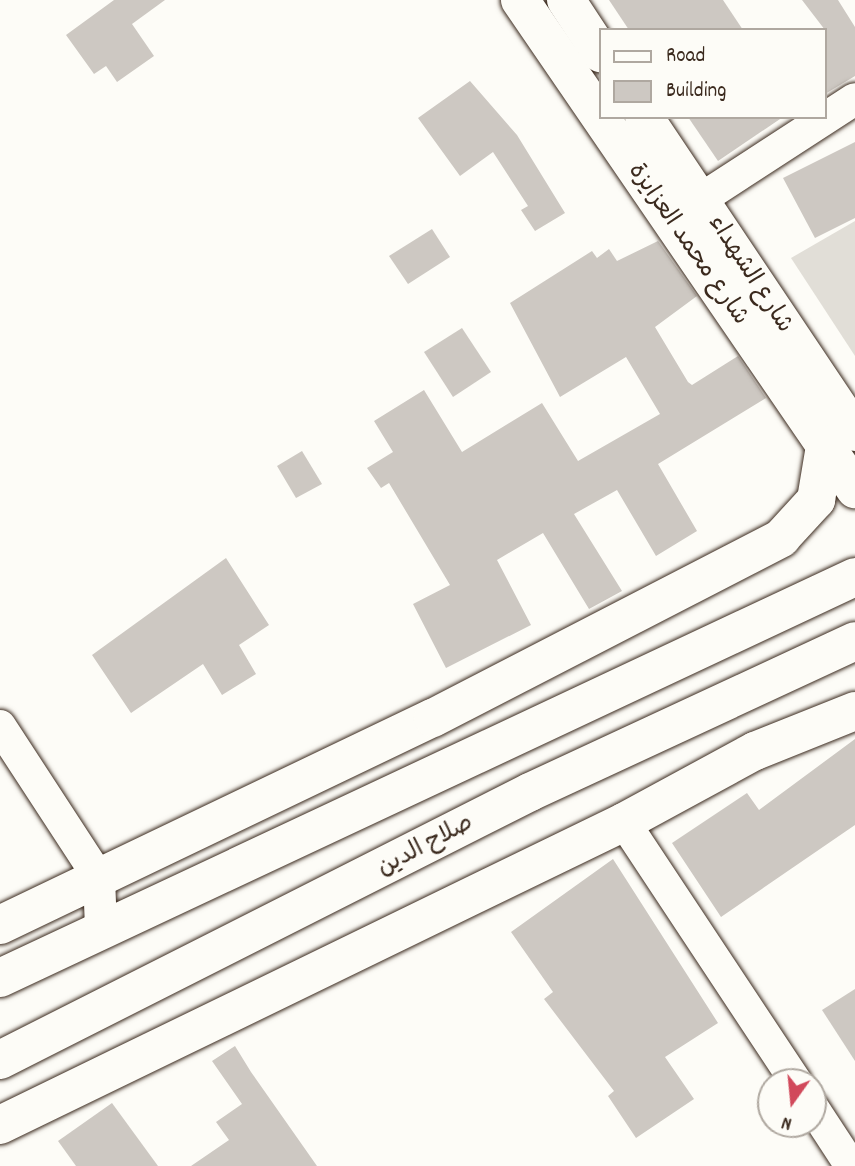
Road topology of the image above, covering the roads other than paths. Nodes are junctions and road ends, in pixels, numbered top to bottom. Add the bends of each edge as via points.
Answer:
1 (520, 0) edge
2 (566, 0) edge
3 (600, 51) edge
4 (855, 99) edge
5 (600, 101) edge
6 (827, 117) edge
7 (614, 119) edge
8 (646, 119) edge
9 (824, 119) edge
10 (685, 209) junction
11 (846, 432) edge
12 (855, 489) edge
13 (855, 577) edge
14 (855, 641) edge
15 (855, 711) edge
16 (0, 726) edge
17 (624, 822) junction
18 (99, 878) junction
19 (0, 925) edge
20 (101, 928) junction
21 (0, 978) edge
22 (0, 1060) edge
23 (787, 1068) edge
24 (0, 1125) edge
25 (827, 1129) edge
26 (851, 1166) edge

1 - 5 main road, شارع محمد العزايزة
2 - 3 main road
4 - 6 street
7 - 10 main road, شارع محمد العزايزة
8 - 10 main road, شارع الشهداء
9 - 10 street
10 - 11 main road, شارع محمد العزايزة
11 - 12 main road, شارع محمد العزايزة
11 - 18 main road via 816,500 781,538 421,724
13 - 20 main road
14 - 22 main road, صلاح الدين via 530,792
15 - 17 main road via 754,751
16 - 18 street
17 - 23 street
17 - 24 main road
18 - 19 main road
18 - 20 street
20 - 21 main road
25 - 26 street

